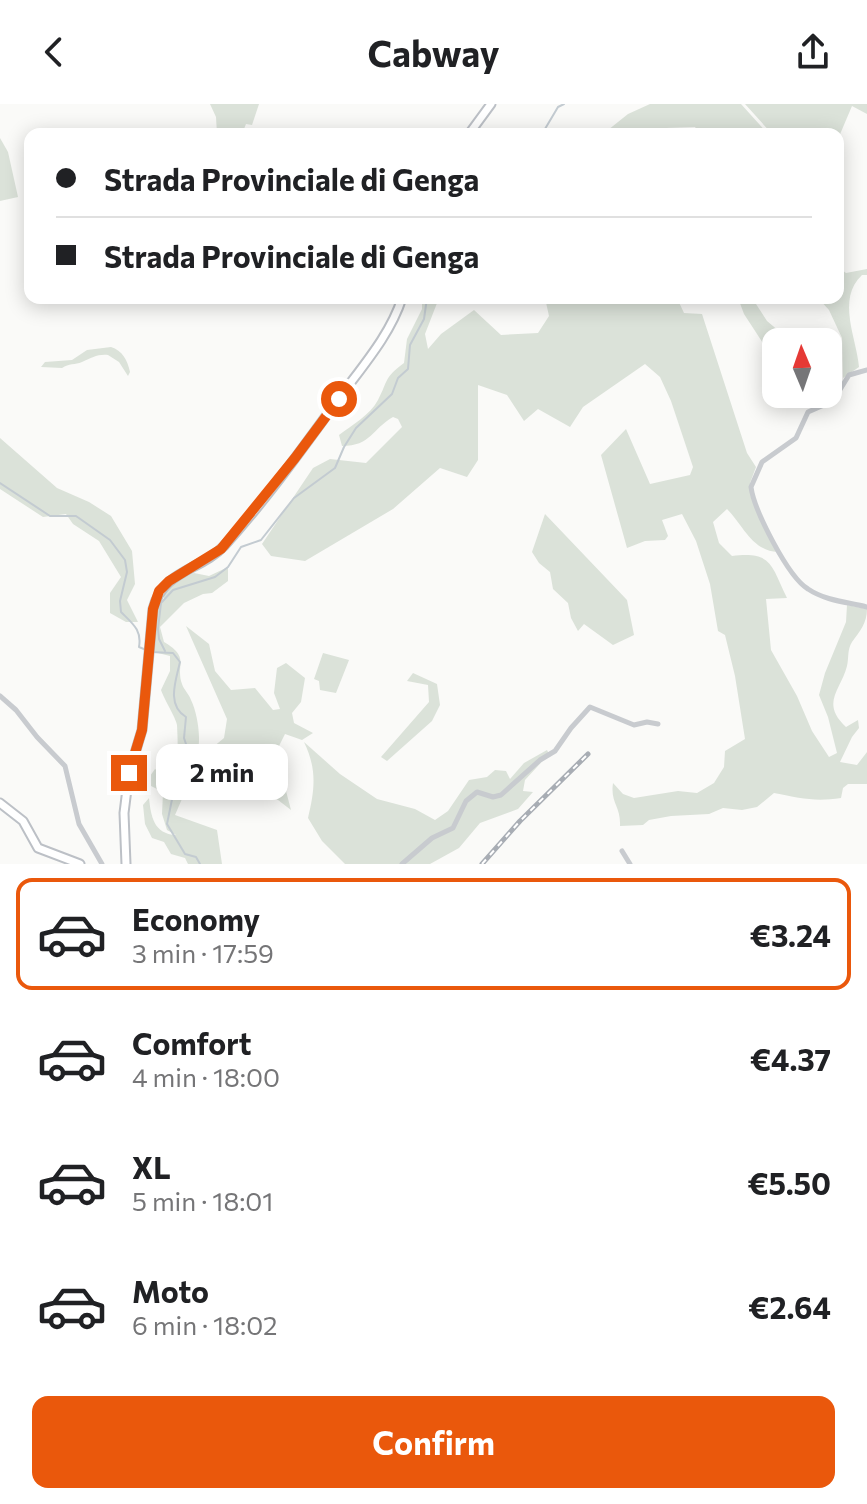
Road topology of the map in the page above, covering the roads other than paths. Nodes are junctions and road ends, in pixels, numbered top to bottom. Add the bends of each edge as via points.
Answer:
1 (491, 104) edge
2 (473, 128) edge
3 (400, 304) edge
4 (867, 370) edge
5 (867, 607) edge
6 (0, 696) edge
7 (658, 724) dead end
8 (0, 803) edge
9 (622, 851) dead end
10 (80, 864) edge
11 (102, 864) edge
12 (126, 864) edge
13 (402, 864) edge
14 (630, 864) edge

1 - 2 main road
3 - 12 main road via 356,375 221,549 159,591 142,730 124,813
4 - 5 street via 849,375 833,401 808,412 796,438 762,462 751,487 771,539 801,585 839,602
6 - 11 street via 65,766 79,824
7 - 13 street via 634,725 590,707 555,751 501,795 470,796 453,828
8 - 10 main road via 23,821 38,848
9 - 14 street

